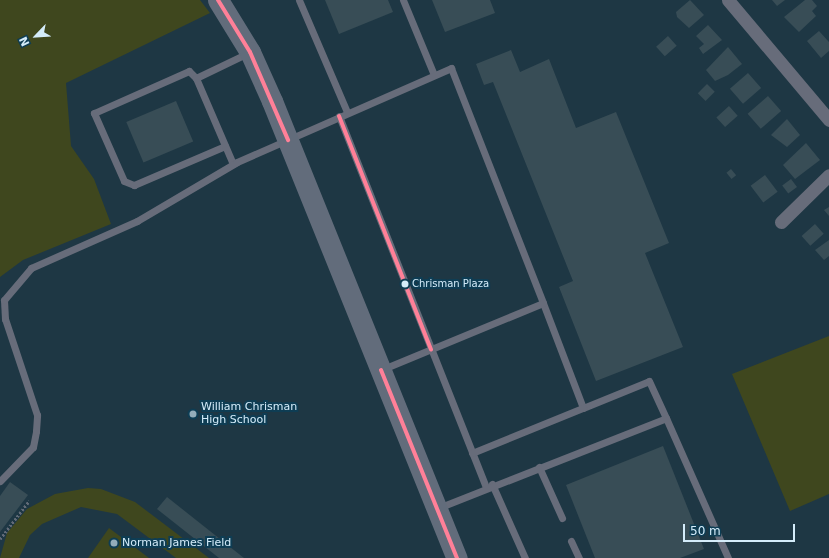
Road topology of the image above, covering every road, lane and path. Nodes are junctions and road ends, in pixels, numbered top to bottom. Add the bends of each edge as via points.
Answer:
1 (218, 0) edge
2 (299, 0) edge
3 (403, 0) edge
4 (728, 0) edge
5 (250, 52) junction
6 (434, 75) junction
7 (196, 78) junction
8 (347, 112) junction
9 (339, 116) junction
10 (829, 120) edge
11 (288, 140) junction
12 (225, 146) junction
13 (233, 164) junction
14 (829, 175) edge
15 (781, 222) dead end
16 (543, 303) junction
17 (430, 349) junction
18 (381, 370) junction
19 (583, 408) junction
20 (666, 418) junction
21 (472, 453) junction
22 (539, 467) junction
23 (0, 481) edge
24 (489, 486) junction
25 (29, 500) dead end
26 (437, 509) junction
27 (562, 518) dead end
28 (0, 539) edge
29 (571, 541) dead end
30 (457, 558) edge
31 (526, 558) edge
32 (579, 558) edge
33 (727, 558) edge

1 - 5 main road
2 - 8 lane
3 - 6 lane
4 - 10 street
5 - 7 lane
5 - 11 main road
6 - 8 lane
6 - 16 lane via 451,68
7 - 12 lane
7 - 12 lane via 189,72 94,114 124,181 134,185
8 - 9 lane
9 - 11 lane
9 - 17 lane
11 - 13 lane
11 - 18 main road
12 - 13 lane
13 - 23 lane via 137,221 31,268 16,283 4,300 5,319 36,415 36,431 33,446
14 - 15 street
16 - 17 lane
16 - 19 lane
17 - 18 lane
17 - 21 lane
18 - 26 main road
19 - 20 lane via 649,381
19 - 21 lane
20 - 22 lane
20 - 33 lane
21 - 24 lane
22 - 24 lane
22 - 27 lane
24 - 26 lane
24 - 31 lane
25 - 28 path
26 - 30 main road
29 - 32 lane

